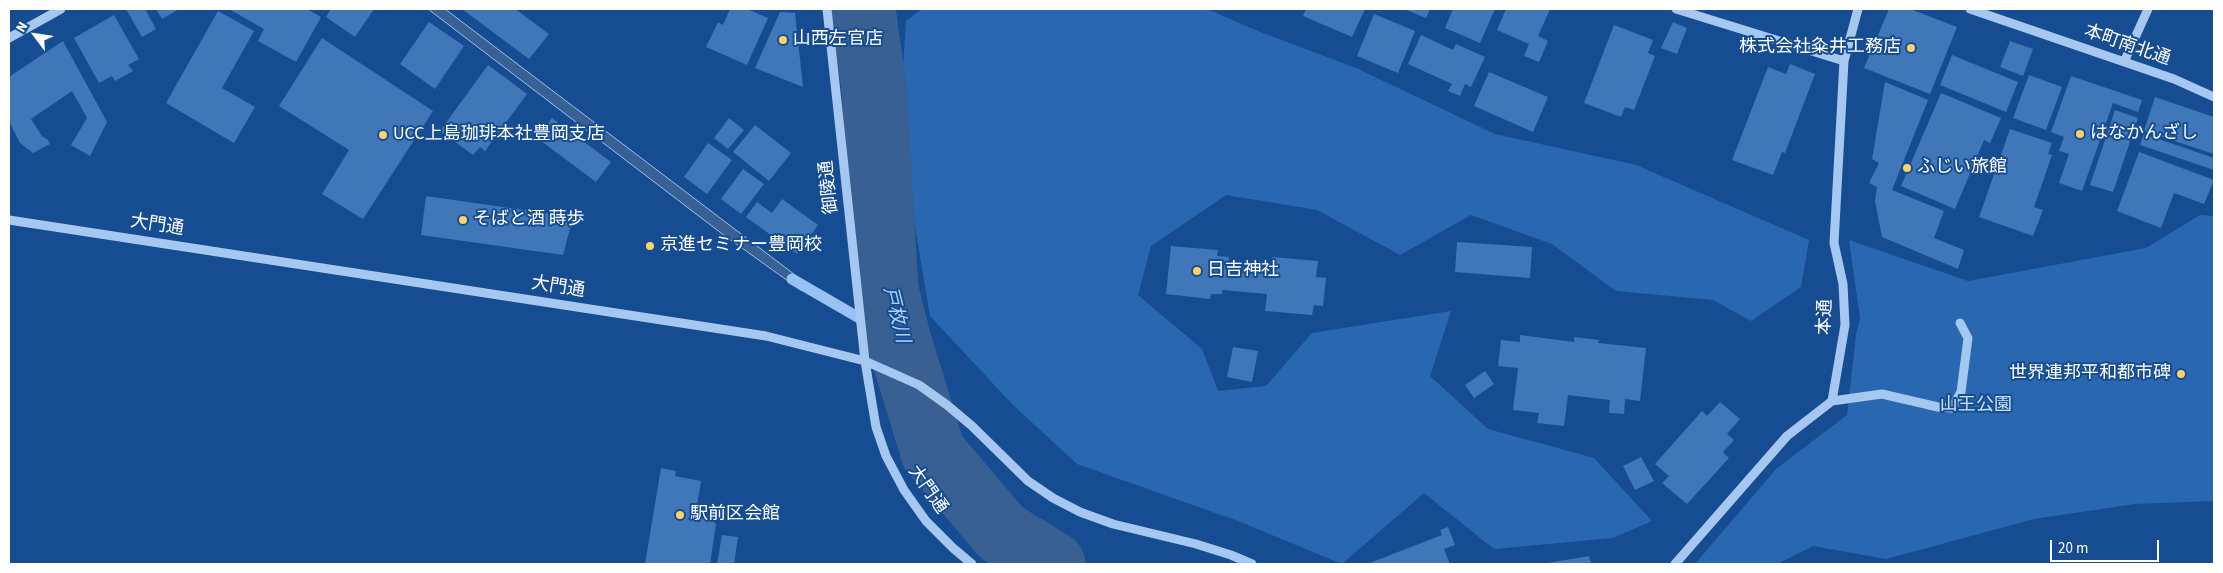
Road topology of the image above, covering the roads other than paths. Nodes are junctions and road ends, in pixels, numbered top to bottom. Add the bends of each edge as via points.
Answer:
1 (61, 9) edge
2 (827, 9) edge
3 (1676, 9) edge
4 (1858, 9) edge
5 (1970, 9) edge
6 (2148, 9) edge
7 (9, 38) edge
8 (1844, 61) junction
9 (2124, 62) junction
10 (2214, 97) edge
11 (9, 220) edge
12 (1960, 323) dead end
13 (865, 361) junction
14 (1832, 402) junction
15 (972, 564) edge
16 (1252, 564) edge
17 (1674, 564) edge

1 - 7 street
2 - 13 street, 御陵通
3 - 8 street
4 - 8 street, 本通
5 - 9 street, 本町南北通
6 - 9 street
8 - 14 street, 本通 via 1834,243 1843,284 1844,325
9 - 10 street, 本町南北通
11 - 13 street, 大門通 via 766,336
12 - 14 street via 1968,338 1966,360 1961,392 1952,408 1882,394
13 - 15 street, 大門通 via 876,427 886,456 926,521
13 - 16 street via 919,385 947,405 1028,481 1053,498 1112,524 1196,544
14 - 17 street via 1787,436

